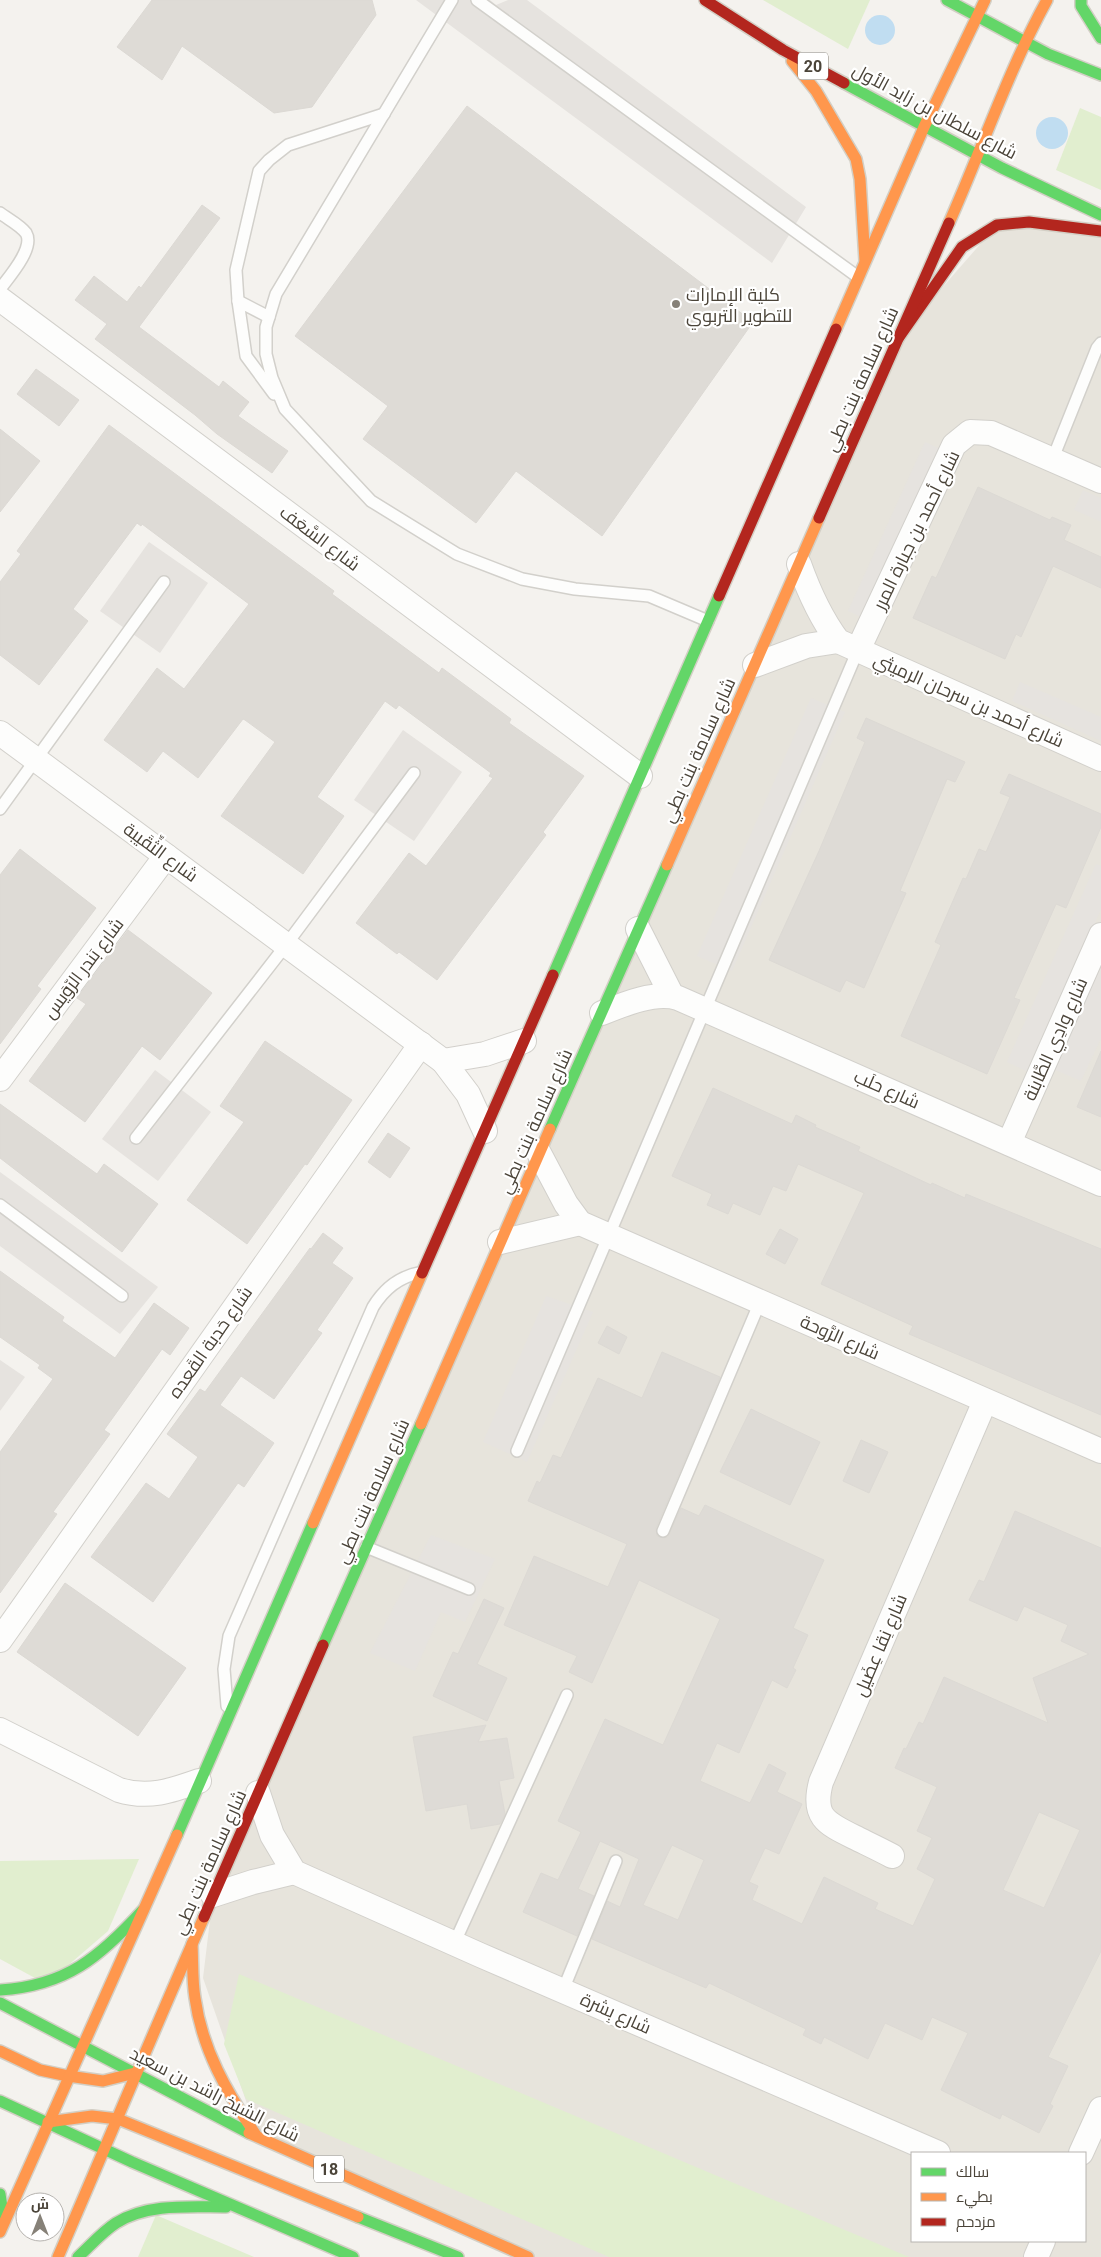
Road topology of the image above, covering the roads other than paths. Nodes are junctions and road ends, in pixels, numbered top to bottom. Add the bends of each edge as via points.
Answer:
1 (452, 0) edge
2 (477, 0) edge
3 (705, 0) edge
4 (948, 0) edge
5 (985, 0) edge
6 (1047, 0) edge
7 (1081, 0) edge
8 (978, 16) junction
9 (1101, 38) edge
10 (1024, 42) junction
11 (783, 50) junction
12 (1101, 75) edge
13 (384, 114) junction
14 (924, 127) junction
15 (979, 155) junction
16 (0, 213) edge
17 (1101, 214) edge
18 (1101, 231) edge
19 (865, 261) junction
20 (858, 277) junction
21 (0, 289) edge
22 (0, 300) edge
23 (238, 301) junction
24 (269, 317) junction
25 (899, 337) junction
26 (1101, 343) edge
27 (285, 409) junction
28 (1053, 458) junction
29 (1101, 481) edge
30 (799, 564) junction
31 (164, 582) dead end
32 (708, 621) junction
33 (848, 646) junction
34 (755, 665) junction
35 (0, 734) edge
36 (1101, 758) edge
37 (35, 759) junction
38 (414, 773) dead end
39 (640, 776) junction
40 (0, 809) edge
41 (166, 856) junction
42 (638, 929) junction
43 (1101, 936) edge
44 (286, 945) junction
45 (672, 996) junction
46 (705, 1010) junction
47 (602, 1013) junction
48 (524, 1041) junction
49 (421, 1044) junction
50 (443, 1061) junction
51 (0, 1079) edge
52 (485, 1131) junction
53 (136, 1138) dead end
54 (1009, 1143) junction
55 (539, 1154) junction
56 (1101, 1184) edge
57 (0, 1205) edge
58 (580, 1223) junction
59 (609, 1236) junction
60 (500, 1242) junction
61 (423, 1272) junction
62 (122, 1296) dead end
63 (760, 1302) junction
64 (985, 1400) junction
65 (517, 1451) dead end
66 (1101, 1451) edge
67 (663, 1531) dead end
68 (366, 1547) junction
69 (469, 1589) dead end
70 (0, 1640) edge
71 (567, 1695) dead end
72 (229, 1714) junction
73 (0, 1730) edge
74 (199, 1781) junction
75 (258, 1793) junction
76 (892, 1856) dead end
77 (616, 1861) dead end
78 (294, 1872) junction
79 (213, 1896) junction
80 (144, 1910) junction
81 (192, 1944) junction
82 (454, 1944) junction
83 (0, 1990) edge
84 (563, 1990) junction
85 (0, 2003) edge
86 (84, 2047) junction
87 (0, 2051) edge
88 (135, 2073) junction
89 (68, 2076) junction
90 (0, 2101) edge
91 (1101, 2109) edge
92 (118, 2119) junction
93 (48, 2122) junction
94 (259, 2138) junction
95 (105, 2149) junction
96 (936, 2152) edge
97 (1082, 2152) edge
98 (0, 2194) edge
99 (236, 2207) junction
100 (0, 2218) edge
101 (0, 2232) edge
102 (1043, 2242) edge
103 (58, 2257) edge
104 (78, 2257) edge
105 (353, 2257) edge
106 (458, 2257) edge
107 (528, 2257) edge
108 (1036, 2257) edge

1 - 13 lane
2 - 20 lane
3 - 11 main road, شارع سلطان بن زايد الأول / 20
4 - 8 main road
5 - 8 main road
6 - 10 main road, شارع سلامة بنت بطي
7 - 9 main road
8 - 10 main road
8 - 14 main road
10 - 12 main road
10 - 15 main road, شارع سلامة بنت بطي
11 - 14 main road, شارع سلطان بن زايد الأول / 20
11 - 19 main road via 816,91 856,159
13 - 23 lane via 288,145 259,171 236,270
13 - 24 lane via 276,294
14 - 15 main road, شارع سلطان بن زايد الأول / 20
14 - 19 main road
15 - 17 main road, شارع سلطان بن زايد الأول / 20
15 - 25 main road, شارع سلامة بنت بطي
16 - 21 lane via 26,233 28,242 22,258
18 - 25 main road via 1029,222 997,226 962,247
19 - 20 main road
20 - 32 main road
22 - 39 street, شارع السَّعَف
23 - 24 lane
23 - 27 lane via 246,356
24 - 27 lane via 266,354
25 - 30 main road, شارع سلامة بنت بطي
26 - 28 lane
27 - 32 lane via 372,501 457,554 522,579 575,589 649,596
28 - 29 street, شارع أحمد بن جبارة المرر
28 - 33 street, شارع أحمد بن جبارة المرر via 991,433 970,432 954,445
30 - 33 street via 824,622
30 - 34 main road, شارع سلامة بنت بطي
31 - 37 lane
32 - 39 main road
33 - 34 street via 806,646
33 - 36 street, شارع أحمد بن سرحان الرميثي
33 - 46 lane
34 - 42 main road, شارع سلامة بنت بطي
35 - 37 street, شارع الثِّقَيبة
37 - 40 lane
37 - 41 street, شارع الثِّقَيبة
38 - 44 lane
39 - 48 main road
41 - 44 street, شارع الثِّقَيبة
41 - 51 street, شارع بَندر الرّوَيس
42 - 45 street
42 - 47 main road, شارع سلامة بنت بطي
43 - 54 street, شارع وادِي الطَّابنة
44 - 49 street, شارع الثِّقَيبة
44 - 53 lane
45 - 46 street, شارع حلَب
45 - 47 street via 636,1001
46 - 54 street, شارع حلَب
46 - 59 lane
47 - 55 main road, شارع سلامة بنت بطي
48 - 50 street via 485,1054
48 - 52 main road
49 - 50 street, شارع الثِّقَيبة
49 - 70 street, شارع حَدبة القَعده
50 - 52 street, شارع الثِّقَيبة via 468,1094
52 - 61 main road
54 - 56 street, شارع حلَب
55 - 58 street, شارع الرَّوحة
55 - 60 main road, شارع سلامة بنت بطي
57 - 62 lane
58 - 59 street, شارع الرَّوحة
58 - 60 street
59 - 63 street, شارع الرَّوحة
59 - 65 lane
60 - 68 main road, شارع سلامة بنت بطي
61 - 72 main road
61 - 72 lane via 398,1280 379,1296 373,1307 229,1636 224,1669
63 - 64 street, شارع الرَّوحة
63 - 67 lane
64 - 66 street, شارع الرَّوحة
64 - 76 street, شارع نِقا عِضَيل via 817,1797 818,1807 828,1824
68 - 69 lane
68 - 75 main road, شارع سلامة بنت بطي
71 - 82 lane
72 - 74 main road
73 - 74 street via 132,1794 159,1794
74 - 80 main road
75 - 78 street via 272,1835
75 - 79 main road, شارع سلامة بنت بطي
77 - 84 lane
78 - 79 street
78 - 82 street, شارع بِشرة
79 - 81 main road, شارع سلامة بنت بطي
80 - 83 main road via 98,1956 70,1973 44,1984
80 - 86 main road
81 - 88 main road, شارع سلامة بنت بطي
81 - 94 main road via 196,2006 205,2042 233,2102
82 - 84 street, شارع بِشرة
84 - 96 street, شارع بِشرة
85 - 86 main road, شارع الشيخ راشد بن سعيد / 18
86 - 88 main road, شارع الشيخ راشد بن سعيد / 18
86 - 89 main road
87 - 89 main road via 40,2070
88 - 89 main road via 103,2081
88 - 92 main road, شارع سلامة بنت بطي
88 - 94 main road, شارع الشيخ راشد بن سعيد / 18
89 - 93 main road
90 - 93 main road
91 - 97 street
92 - 93 main road via 92,2116
92 - 95 main road, شارع سلامة بنت بطي
92 - 106 main road
93 - 95 main road
93 - 101 main road
94 - 107 main road, شارع الشيخ راشد بن سعيد / 18
95 - 99 main road
95 - 103 main road, شارع سلامة بنت بطي
98 - 100 main road
99 - 104 main road via 161,2208 134,2214 116,2223
99 - 105 main road
102 - 108 street

